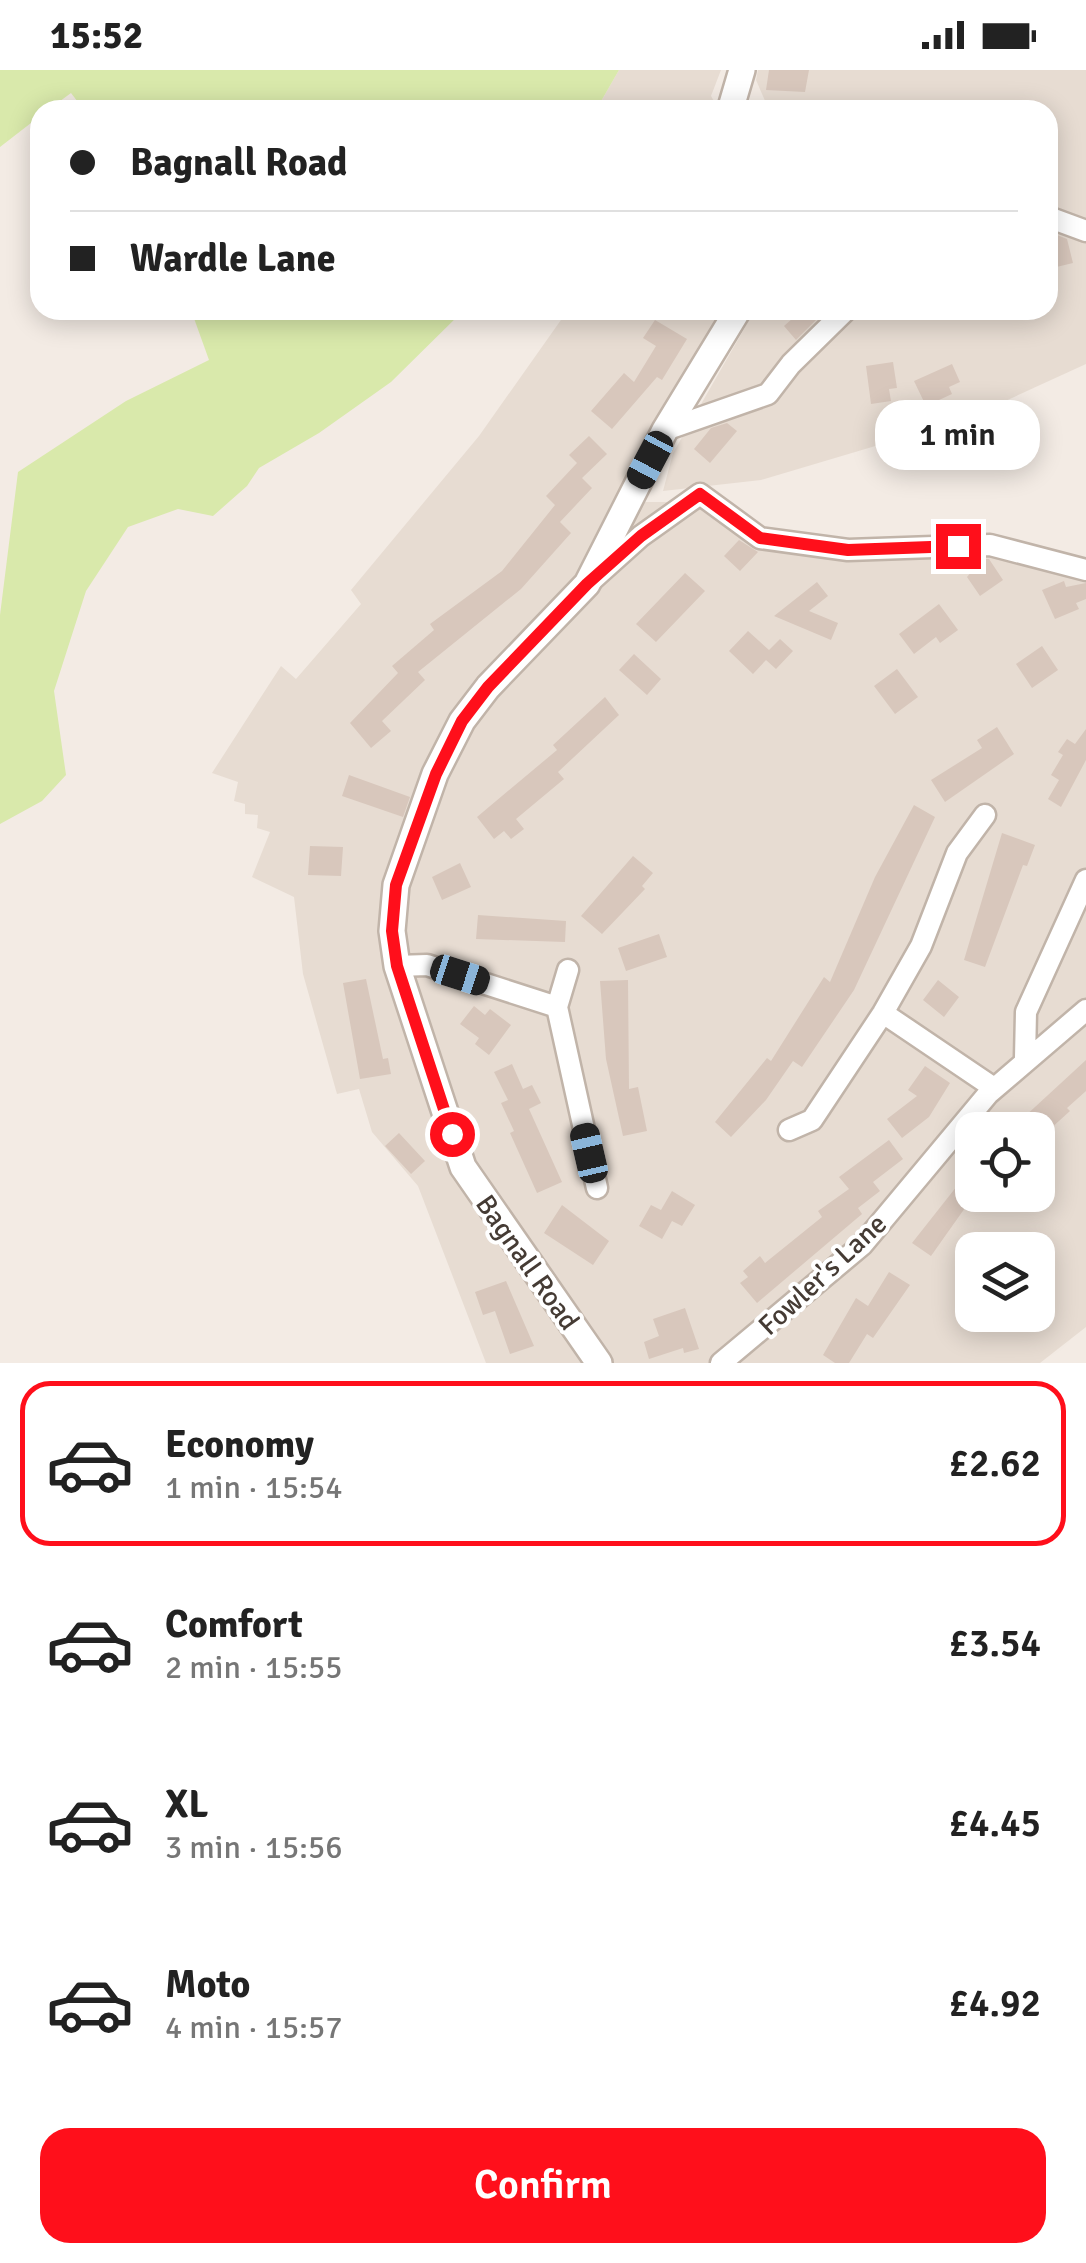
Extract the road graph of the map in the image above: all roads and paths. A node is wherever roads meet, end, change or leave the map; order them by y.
1 (742, 70) edge
2 (733, 100) edge
3 (1058, 221) edge
4 (1086, 231) edge
5 (732, 320) edge
6 (836, 320) edge
7 (666, 430) junction
8 (1086, 570) edge
9 (587, 584) junction
10 (986, 815) dead end
11 (1086, 880) edge
12 (397, 966) junction
13 (568, 970) dead end
14 (557, 1007) junction
15 (1086, 1010) edge
16 (882, 1013) junction
17 (1025, 1058) junction
18 (994, 1088) junction
19 (789, 1130) dead end
20 (597, 1188) dead end
21 (599, 1363) edge
22 (721, 1363) edge

1 - 2 street
3 - 4 street
5 - 7 street, Bagnall Road
6 - 7 street
7 - 9 street, Bagnall Road
8 - 9 street
9 - 12 street, Bagnall Road
10 - 16 street
11 - 17 street
12 - 14 street
12 - 21 street, Bagnall Road
13 - 14 street
14 - 20 street
15 - 17 street, Fowler's Lane
16 - 18 street
16 - 19 street
17 - 18 street, Fowler's Lane
18 - 22 street, Fowler's Lane

